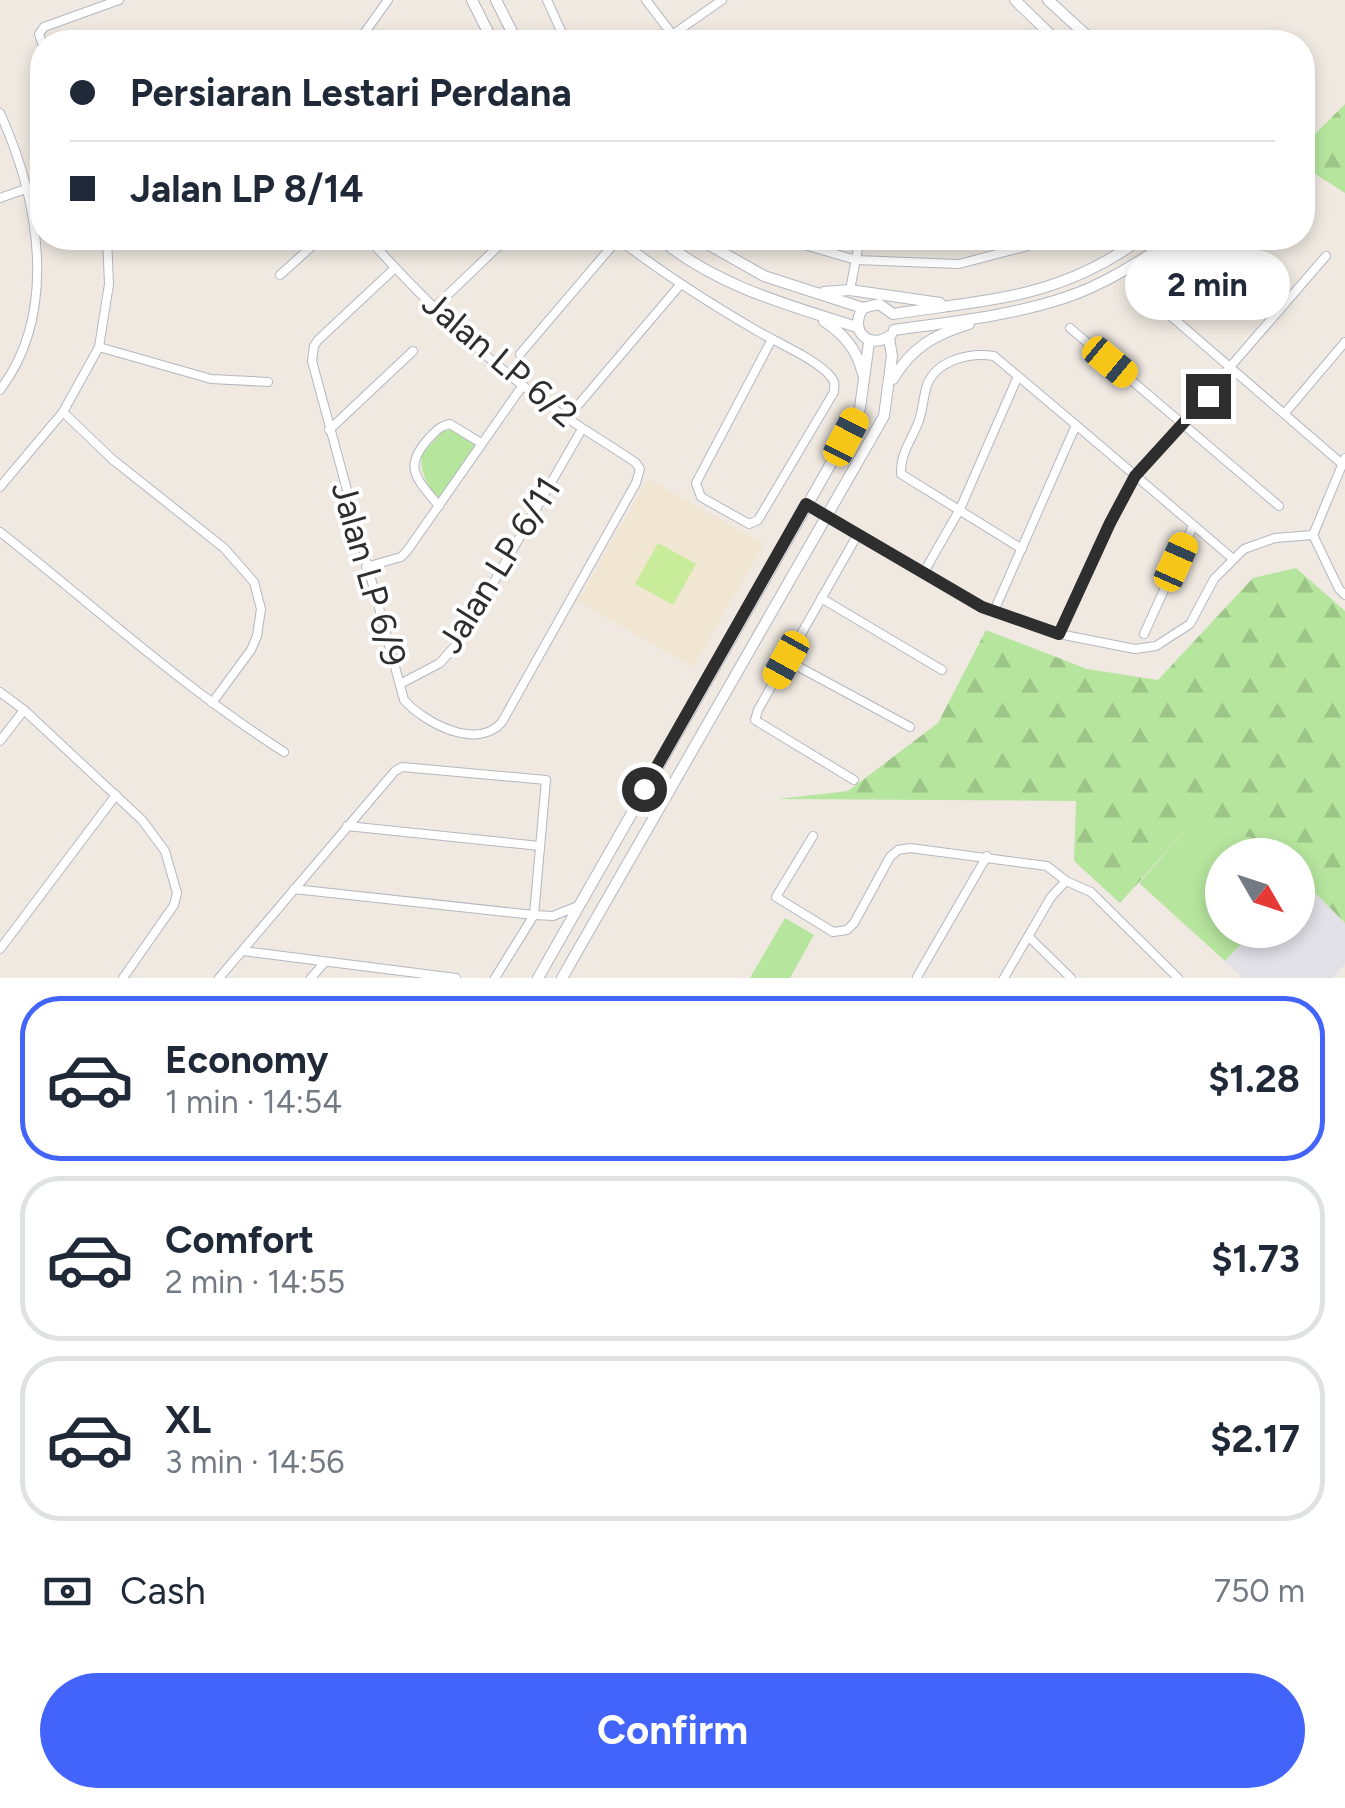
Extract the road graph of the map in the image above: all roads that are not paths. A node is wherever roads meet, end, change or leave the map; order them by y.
1 (119, 0) edge
2 (388, 0) edge
3 (472, 0) edge
4 (496, 0) edge
5 (547, 0) edge
6 (646, 0) edge
7 (722, 0) edge
8 (1015, 0) edge
9 (1048, 0) edge
10 (43, 30) edge
11 (367, 30) edge
12 (487, 30) edge
13 (512, 30) edge
14 (561, 30) edge
15 (668, 30) edge
16 (686, 30) edge
17 (1046, 30) edge
18 (1081, 30) edge
19 (0, 113) edge
20 (26, 189) junction
21 (0, 198) edge
22 (30, 213) edge
23 (36, 250) edge
24 (108, 250) edge
25 (308, 250) edge
26 (379, 250) edge
27 (495, 250) edge
28 (607, 250) edge
29 (633, 250) edge
30 (676, 250) edge
31 (718, 250) edge
32 (817, 250) edge
33 (858, 250) edge
34 (1012, 250) edge
35 (1122, 250) edge
36 (1156, 250) edge
37 (1220, 250) edge
38 (1326, 256) dead end
39 (856, 260) junction
40 (396, 268) junction
41 (280, 275) dead end
42 (680, 285) junction
43 (850, 290) junction
44 (818, 292) junction
45 (1150, 299) dead end
46 (950, 305) junction
47 (436, 306) junction
48 (863, 308) junction
49 (1280, 311) junction
50 (816, 314) junction
51 (893, 314) junction
52 (1000, 314) junction
53 (857, 327) junction
54 (1070, 328) dead end
55 (891, 334) junction
56 (772, 339) junction
57 (870, 342) junction
58 (1345, 342) edge
59 (99, 346) junction
60 (412, 351) dead end
61 (520, 354) dead end
62 (1232, 368) junction
63 (1018, 376) junction
64 (268, 382) dead end
65 (866, 382) junction
66 (523, 385) junction
67 (890, 385) junction
68 (0, 390) edge
69 (578, 404) dead end
70 (62, 412) junction
71 (1285, 413) junction
72 (1184, 423) junction
73 (1076, 425) junction
74 (329, 430) junction
75 (582, 430) junction
76 (481, 444) junction
77 (1343, 461) edge
78 (1135, 476) junction
79 (0, 487) edge
80 (806, 504) junction
81 (439, 506) junction
82 (1279, 506) dead end
83 (960, 508) junction
84 (827, 516) junction
85 (1192, 526) junction
86 (0, 532) edge
87 (858, 534) junction
88 (1312, 535) junction
89 (1022, 549) junction
90 (1232, 558) junction
91 (366, 567) junction
92 (924, 572) junction
93 (1345, 595) edge
94 (821, 598) junction
95 (994, 612) junction
96 (1059, 634) junction
97 (1144, 634) dead end
98 (786, 660) junction
99 (942, 670) dead end
100 (400, 684) junction
101 (0, 692) edge
102 (212, 703) junction
103 (24, 710) junction
104 (502, 722) joint
105 (910, 727) dead end
106 (678, 731) junction
107 (699, 741) junction
108 (0, 742) edge
109 (284, 752) dead end
110 (854, 780) dead end
111 (116, 794) junction
112 (348, 826) junction
113 (813, 836) dead end
114 (540, 846) junction
115 (987, 856) junction
116 (1066, 881) junction
117 (294, 889) junction
118 (578, 906) junction
119 (534, 915) junction
120 (553, 916) junction
121 (563, 934) junction
122 (1029, 937) junction
123 (0, 949) edge
124 (242, 952) junction
125 (324, 963) junction
126 (564, 976) edge
127 (917, 977) edge
128 (123, 978) edge
129 (219, 978) edge
130 (311, 978) edge
131 (456, 978) edge
132 (494, 978) edge
133 (538, 978) edge
134 (1004, 978) edge
135 (1072, 978) edge
136 (1178, 978) edge

1 - 10 street
2 - 11 street
3 - 12 main road
4 - 13 main road
5 - 14 street
6 - 15 street
7 - 16 street
8 - 17 main road
9 - 18 main road
19 - 20 street
20 - 21 street
20 - 22 street
23 - 68 street
24 - 59 street
25 - 41 street
26 - 40 street, Jalan LP 6/2
27 - 47 street
28 - 61 street
29 - 42 street
30 - 50 main road
31 - 44 main road
32 - 39 street
33 - 39 street
34 - 39 street
35 - 46 main road
36 - 52 main road
37 - 49 street
38 - 49 street
39 - 43 street
40 - 47 street, Jalan LP 6/2
40 - 74 street, Jalan LP 6/9
42 - 56 street
42 - 69 street
43 - 44 main road
43 - 46 main road
44 - 48 main road
45 - 62 street
46 - 51 main road
47 - 66 street, Jalan LP 6/2
48 - 51 main road
48 - 53 main road
49 - 62 street
50 - 53 main road
50 - 65 main road
51 - 55 main road
52 - 55 main road
52 - 67 main road
53 - 57 main road
54 - 72 street
55 - 57 main road
55 - 67 main road
56 - 56 street
57 - 65 main road
58 - 71 street
59 - 64 street
59 - 70 street
60 - 74 street
62 - 71 street
62 - 72 street
63 - 73 street
63 - 83 street
63 - 83 street
65 - 80 main road
66 - 75 street, Jalan LP 6/2
66 - 76 street
67 - 84 main road
70 - 79 street
70 - 102 street
71 - 77 street
72 - 78 street
72 - 82 street
73 - 78 street
73 - 89 street
74 - 91 street, Jalan LP 6/9
75 - 100 street, Jalan LP 6/11
75 - 104 street, Jalan LP 6/2
76 - 81 street
76 - 81 street
77 - 88 street
78 - 85 street
78 - 96 street
80 - 84 street
80 - 106 main road
81 - 91 street
83 - 89 street
83 - 92 street
84 - 87 street
84 - 107 main road
85 - 90 street
85 - 97 street
86 - 102 street
87 - 92 street
87 - 94 street
88 - 90 street
88 - 93 street
89 - 95 street
90 - 96 street
91 - 100 street, Jalan LP 6/9
92 - 95 street
94 - 98 street
94 - 99 street
95 - 96 street
98 - 105 street
98 - 110 street
100 - 104 street, Jalan LP 6/9
101 - 103 street
102 - 109 street
103 - 108 street
103 - 111 street
106 - 107 main road
106 - 118 main road
107 - 126 main road
111 - 123 street
111 - 128 street
112 - 114 street
112 - 114 street
112 - 117 street
113 - 115 street
114 - 119 street
115 - 116 street
115 - 127 street
116 - 122 street
116 - 136 street
117 - 119 street
117 - 124 street
118 - 120 street
118 - 121 main road
119 - 120 street
119 - 132 street
120 - 121 street
121 - 133 main road
122 - 134 street
122 - 135 street
124 - 125 street
124 - 129 street
125 - 130 street
125 - 131 street

